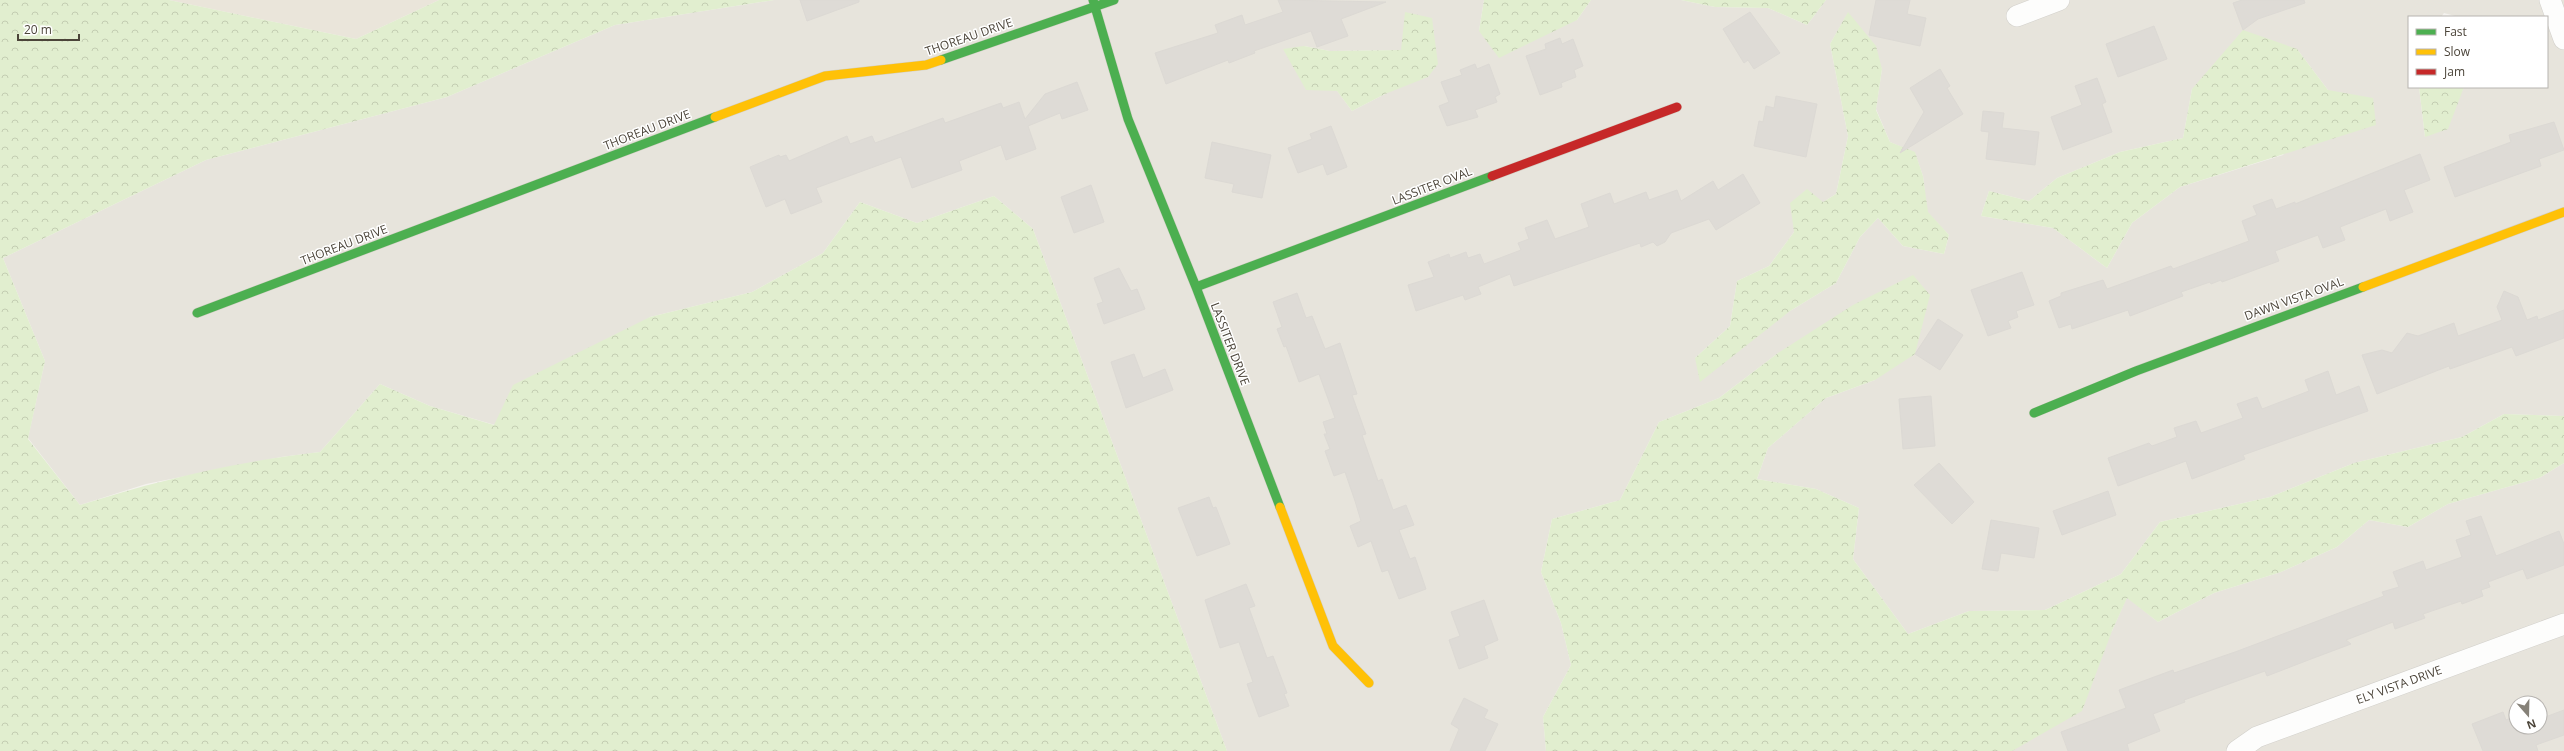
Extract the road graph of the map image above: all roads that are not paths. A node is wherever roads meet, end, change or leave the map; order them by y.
1 (1114, 0) edge
2 (2059, 0) edge
3 (2550, 0) edge
4 (1095, 3) edge
5 (2017, 16) dead end
6 (2564, 39) edge
7 (1677, 107) dead end
8 (2564, 212) edge
9 (1196, 287) junction
10 (197, 313) dead end
11 (2034, 413) dead end
12 (2564, 624) edge
13 (1369, 683) dead end
14 (2237, 751) edge

1 - 4 street, THOREAU DRIVE
2 - 5 street
3 - 6 street
4 - 9 street, LASSITER DRIVE
4 - 10 street, THOREAU DRIVE
7 - 9 street, LASSITER OVAL
8 - 11 street, DAWN VISTA OVAL
9 - 13 street, LASSITER DRIVE
12 - 14 street, ELY VISTA DRIVE

